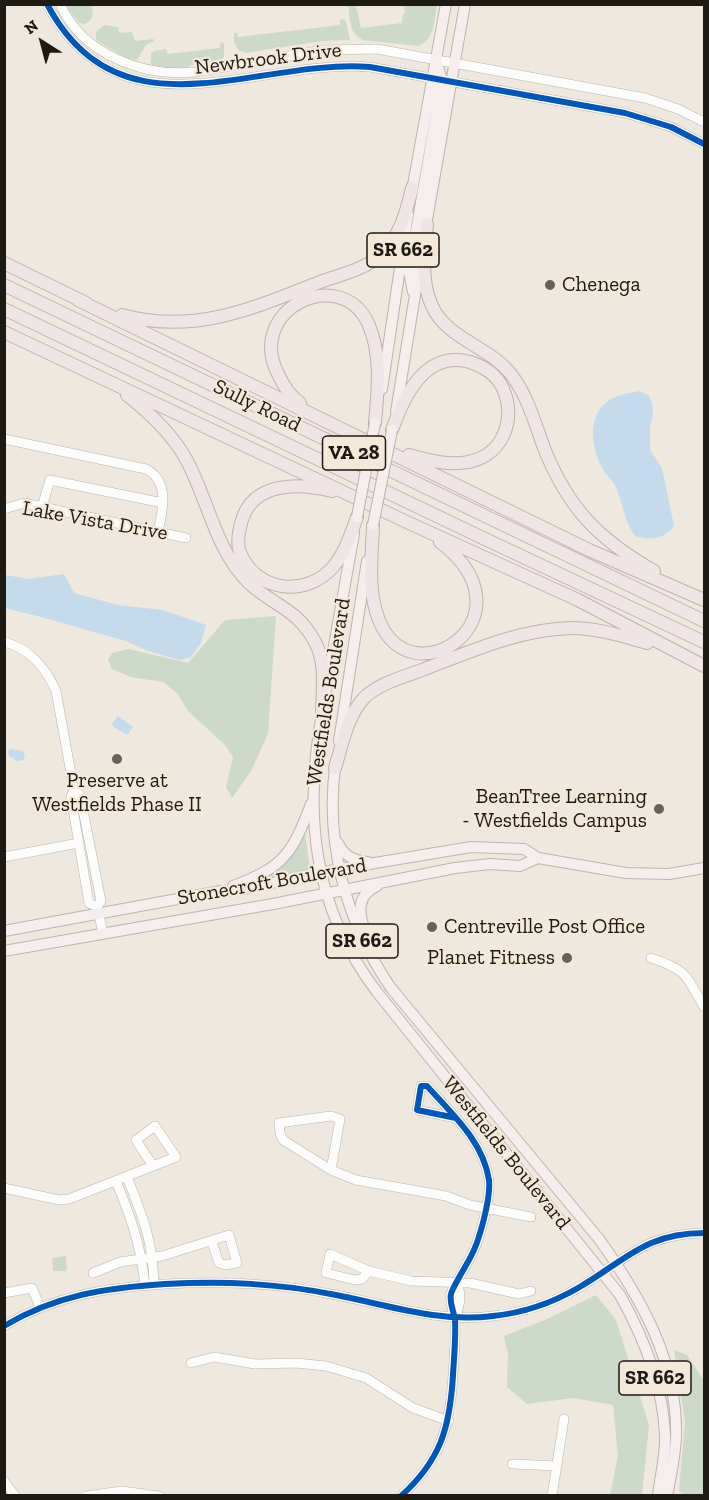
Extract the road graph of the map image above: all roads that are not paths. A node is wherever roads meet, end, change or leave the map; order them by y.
1 (46, 4) edge
2 (60, 4) edge
3 (446, 4) edge
4 (465, 4) edge
5 (436, 60) junction
6 (454, 64) junction
7 (442, 80) junction
8 (705, 122) edge
9 (705, 144) edge
10 (412, 189) junction
11 (427, 224) junction
12 (4, 263) edge
13 (4, 285) edge
14 (414, 296) junction
15 (78, 300) junction
16 (4, 309) edge
17 (4, 332) edge
18 (99, 376) junction
19 (326, 420) junction
20 (375, 423) junction
21 (392, 430) junction
22 (4, 439) edge
23 (385, 449) junction
24 (350, 495) junction
25 (163, 503) junction
26 (42, 507) junction
27 (4, 509) edge
28 (357, 517) junction
29 (409, 523) junction
30 (373, 525) junction
31 (158, 532) junction
32 (186, 538) dead end
33 (705, 600) edge
34 (705, 621) edge
35 (4, 642) edge
36 (705, 642) edge
37 (688, 658) junction
38 (705, 666) edge
39 (322, 715) junction
40 (335, 768) junction
41 (74, 790) junction
42 (313, 798) junction
43 (334, 836) junction
44 (79, 843) junction
45 (4, 857) edge
46 (538, 858) junction
47 (381, 862) junction
48 (705, 868) edge
49 (339, 870) junction
50 (321, 874) junction
51 (388, 881) junction
52 (344, 889) junction
53 (221, 891) junction
54 (326, 894) junction
55 (98, 910) junction
56 (4, 931) edge
57 (103, 933) junction
58 (4, 951) edge
59 (651, 958) dead end
60 (380, 972) junction
61 (705, 1007) edge
62 (456, 1118) dead end
63 (153, 1166) junction
64 (331, 1170) junction
65 (127, 1177) junction
66 (116, 1181) junction
67 (6, 1190) edge
68 (485, 1208) junction
69 (531, 1216) dead end
70 (705, 1233) edge
71 (212, 1242) dead end
72 (142, 1258) junction
73 (153, 1258) junction
74 (615, 1262) junction
75 (369, 1271) dead end
76 (602, 1272) junction
77 (93, 1273) dead end
78 (457, 1283) junction
79 (149, 1285) junction
80 (531, 1291) dead end
81 (4, 1293) edge
82 (40, 1307) junction
83 (455, 1318) junction
84 (4, 1326) edge
85 (191, 1363) dead end
86 (564, 1419) dead end
87 (449, 1421) junction
88 (512, 1464) dead end
89 (557, 1466) junction
90 (4, 1481) edge
91 (15, 1496) edge
92 (86, 1496) edge
93 (159, 1496) edge
94 (401, 1496) edge
95 (552, 1496) edge
96 (658, 1496) edge
97 (667, 1496) edge

1 - 7 street, Newbrook Drive
2 - 5 street, Newbrook Drive
3 - 5 main road, Westfields Boulevard / SR 662
4 - 6 main road, Westfields Boulevard / SR 662
5 - 6 street, Newbrook Drive
5 - 7 main road, Westfields Boulevard / SR 662
6 - 7 main road, Westfields Boulevard / SR 662
6 - 8 street, Newbrook Drive
7 - 9 street, Newbrook Drive
7 - 10 main road, Westfields Boulevard / SR 662
7 - 11 main road, Westfields Boulevard / SR 662
7 - 14 main road
10 - 15 highway
10 - 20 main road, Westfields Boulevard / SR 662
11 - 14 main road, Westfields Boulevard / SR 662
11 - 33 highway
12 - 15 highway
13 - 34 highway, Sully Road / VA 28
14 - 21 main road, Westfields Boulevard / SR 662
15 - 19 highway
16 - 36 highway, Sully Road / VA 28
17 - 18 highway
18 - 24 highway
18 - 39 highway
19 - 20 highway
19 - 23 highway
20 - 28 main road, Westfields Boulevard / SR 662, bridge
21 - 23 highway
21 - 30 main road, Westfields Boulevard / SR 662, bridge
22 - 25 street
23 - 33 highway
24 - 28 highway
24 - 29 highway
25 - 26 street
25 - 31 street
26 - 27 street, Lake Vista Drive
26 - 31 street, Lake Vista Drive
28 - 39 main road, Westfields Boulevard / SR 662
29 - 30 highway
29 - 37 highway
30 - 40 main road, Westfields Boulevard / SR 662
31 - 32 street, Lake Vista Drive
35 - 41 street
37 - 38 highway
37 - 40 highway
39 - 42 main road, Westfields Boulevard / SR 662
40 - 43 main road, Westfields Boulevard / SR 662
41 - 44 street
41 - 55 street
42 - 50 main road, Westfields Boulevard / SR 662
42 - 53 main road
43 - 47 main road
43 - 49 main road, Westfields Boulevard / SR 662
44 - 45 street
44 - 55 street
46 - 47 main road, Stonecroft Boulevard
46 - 48 main road, Stonecroft Boulevard
46 - 51 main road, Stonecroft Boulevard
47 - 49 main road, Stonecroft Boulevard
49 - 50 main road, Stonecroft Boulevard
49 - 52 main road, Westfields Boulevard / SR 662
50 - 53 main road, Stonecroft Boulevard
50 - 54 main road, Westfields Boulevard / SR 662
51 - 52 main road, Stonecroft Boulevard
51 - 60 main road
52 - 54 main road, Stonecroft Boulevard
52 - 60 main road, Westfields Boulevard / SR 662
53 - 55 main road, Stonecroft Boulevard
54 - 57 main road, Stonecroft Boulevard
54 - 76 main road, Westfields Boulevard / SR 662
55 - 56 main road, Stonecroft Boulevard
55 - 57 street
57 - 58 main road, Stonecroft Boulevard
59 - 61 street
60 - 74 main road, Westfields Boulevard / SR 662
62 - 68 street
63 - 63 street
63 - 65 street
64 - 64 street
64 - 68 street
65 - 66 street
65 - 73 street
66 - 67 street
66 - 72 street
68 - 69 street
68 - 78 street
70 - 74 street
71 - 73 street
72 - 73 street
72 - 77 street
72 - 79 street
73 - 79 street
74 - 76 street
74 - 97 main road, Westfields Boulevard / SR 662
75 - 78 street
76 - 83 street
76 - 96 main road, Westfields Boulevard / SR 662
78 - 80 street
78 - 83 street
79 - 82 street
79 - 83 street
81 - 82 street
82 - 84 street
83 - 87 street
85 - 87 street
86 - 89 street
87 - 94 street
88 - 89 street
89 - 95 street
90 - 91 street
92 - 93 street

